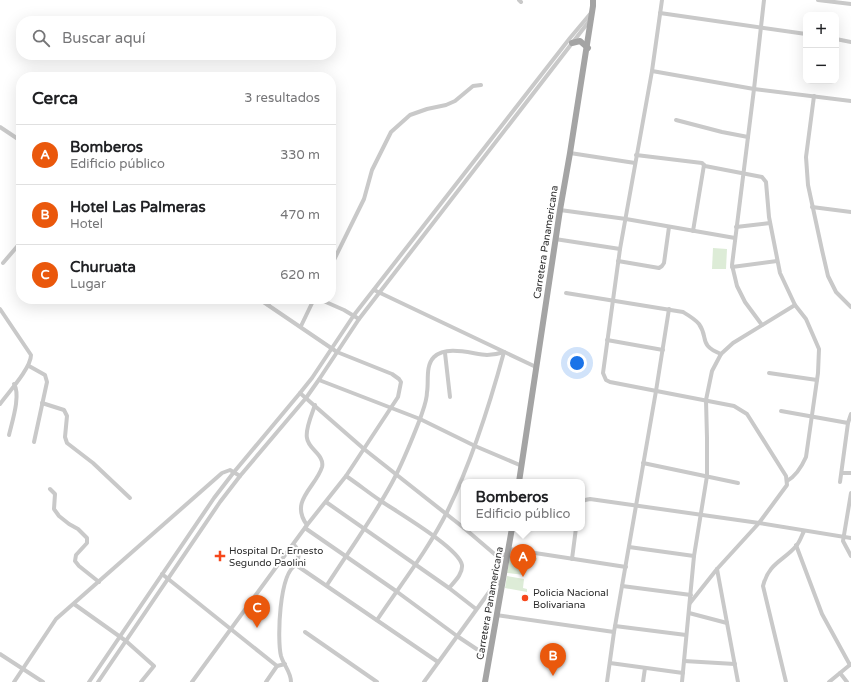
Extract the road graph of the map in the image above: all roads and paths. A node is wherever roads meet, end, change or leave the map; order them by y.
1 (596, 0) edge
2 (662, 0) edge
3 (764, 0) edge
4 (818, 0) edge
5 (851, 4) edge
6 (593, 6) edge
7 (660, 13) junction
8 (591, 19) junction
9 (761, 27) junction
10 (803, 34) edge
11 (839, 40) edge
12 (851, 42) edge
13 (572, 43) junction
14 (588, 48) junction
15 (652, 71) junction
16 (481, 85) dead end
17 (754, 89) junction
18 (814, 96) junction
19 (851, 101) edge
20 (676, 120) dead end
21 (0, 127) edge
22 (748, 137) junction
23 (16, 138) edge
24 (570, 153) junction
25 (636, 155) junction
26 (635, 163) junction
27 (704, 165) junction
28 (742, 173) junction
29 (812, 207) junction
30 (560, 210) junction
31 (851, 212) edge
32 (626, 219) junction
33 (770, 223) junction
34 (669, 227) junction
35 (736, 227) junction
36 (693, 231) junction
37 (735, 238) junction
38 (555, 239) junction
39 (16, 248) edge
40 (620, 249) junction
41 (336, 256) edge
42 (618, 261) junction
43 (778, 261) junction
44 (3, 263) dead end
45 (732, 267) junction
46 (374, 290) junction
47 (566, 293) dead end
48 (380, 294) junction
49 (612, 300) junction
50 (312, 304) edge
51 (330, 304) edge
52 (268, 305) edge
53 (795, 305) junction
54 (851, 307) edge
55 (0, 309) edge
56 (669, 309) junction
57 (354, 315) junction
58 (360, 319) junction
59 (762, 325) junction
60 (301, 326) junction
61 (607, 340) junction
62 (331, 348) junction
63 (663, 350) junction
64 (337, 352) junction
65 (504, 352) junction
66 (445, 353) junction
67 (721, 354) junction
68 (29, 366) junction
69 (536, 367) junction
70 (769, 373) dead end
71 (319, 380) junction
72 (817, 380) junction
73 (14, 384) junction
74 (656, 390) junction
75 (300, 393) junction
76 (450, 397) dead end
77 (306, 398) junction
78 (706, 400) junction
79 (42, 403) junction
80 (0, 404) edge
81 (315, 405) junction
82 (391, 407) junction
83 (781, 411) dead end
84 (851, 414) edge
85 (812, 416) junction
86 (420, 419) junction
87 (848, 423) junction
88 (9, 435) dead end
89 (34, 442) dead end
90 (475, 446) junction
91 (364, 449) junction
92 (643, 463) junction
93 (522, 466) junction
94 (234, 472) junction
95 (842, 473) junction
96 (851, 473) edge
97 (397, 474) junction
98 (240, 476) junction
99 (346, 476) junction
100 (707, 476) junction
101 (520, 479) edge
102 (787, 481) junction
103 (840, 482) dead end
104 (738, 483) dead end
105 (50, 489) dead end
106 (851, 493) edge
107 (130, 498) dead end
108 (585, 500) edge
109 (381, 501) junction
110 (326, 502) junction
111 (635, 506) junction
112 (446, 513) junction
113 (701, 516) junction
114 (759, 523) junction
115 (461, 526) edge
116 (306, 527) junction
117 (364, 529) junction
118 (468, 531) edge
119 (512, 531) edge
120 (576, 531) edge
121 (804, 531) junction
122 (433, 536) junction
123 (843, 537) junction
124 (851, 538) edge
125 (294, 545) junction
126 (796, 545) junction
127 (629, 547) junction
128 (508, 552) junction
129 (346, 556) junction
130 (694, 556) junction
131 (851, 556) edge
132 (498, 557) junction
133 (572, 559) junction
134 (296, 565) junction
135 (416, 565) junction
136 (626, 567) junction
137 (717, 569) junction
138 (162, 574) junction
139 (168, 578) junction
140 (496, 578) junction
141 (99, 582) junction
142 (327, 585) junction
143 (501, 586) junction
144 (622, 586) junction
145 (449, 588) junction
146 (396, 591) junction
147 (691, 594) junction
148 (690, 603) junction
149 (74, 604) junction
150 (476, 609) junction
151 (689, 613) junction
152 (496, 615) junction
153 (377, 620) junction
154 (727, 623) junction
155 (615, 626) junction
156 (231, 630) junction
157 (305, 632) dead end
158 (614, 632) junction
159 (686, 635) junction
160 (457, 636) junction
161 (120, 637) junction
162 (126, 641) junction
163 (0, 654) edge
164 (479, 655) dead end
165 (684, 661) junction
166 (438, 662) junction
167 (610, 663) junction
168 (285, 664) junction
169 (735, 664) junction
170 (850, 664) edge
171 (277, 666) junction
172 (645, 668) junction
173 (23, 669) junction
174 (683, 673) junction
175 (840, 673) junction
176 (14, 682) edge
177 (44, 682) edge
178 (89, 682) edge
179 (98, 682) edge
180 (142, 682) edge
181 (192, 682) edge
182 (266, 682) edge
183 (291, 682) edge
184 (377, 682) edge
185 (424, 682) edge
186 (485, 682) edge
187 (607, 682) edge
188 (643, 682) edge
189 (682, 682) edge
190 (738, 682) edge
191 (786, 682) edge
192 (829, 682) edge
193 (847, 682) edge

1 - 6 main road, Carretera Panamericana
2 - 7 street
3 - 9 street
4 - 5 street
6 - 8 main road, Carretera Panamericana
6 - 46 street
7 - 9 street
7 - 15 street
8 - 13 street
8 - 14 main road, Carretera Panamericana
9 - 10 street
9 - 17 street
11 - 12 street
13 - 14 main road
13 - 48 street
14 - 24 main road, Carretera Panamericana
15 - 17 street
15 - 25 street
16 - 41 street
17 - 18 street
17 - 22 street
18 - 19 street
18 - 29 street
20 - 22 street
21 - 23 street
22 - 28 street
24 - 26 street
24 - 30 main road, Carretera Panamericana
25 - 26 street
25 - 27 street
26 - 32 street
27 - 28 street
27 - 36 street
28 - 33 street
28 - 35 street
29 - 31 street
29 - 54 street
30 - 32 street
30 - 38 main road, Carretera Panamericana
32 - 34 street
32 - 40 street
33 - 35 street
33 - 43 street
34 - 36 street
34 - 42 street
35 - 37 street
36 - 37 street
37 - 45 street
38 - 40 street
38 - 69 main road, Carretera Panamericana
39 - 44 street
40 - 42 street
42 - 49 street
43 - 45 street
43 - 53 street
45 - 59 street
46 - 48 street
46 - 57 street
47 - 49 street
48 - 58 street
48 - 65 street
49 - 56 street
49 - 61 street
50 - 60 street
51 - 57 street
52 - 60 street
53 - 59 street
53 - 72 street
55 - 68 street
56 - 63 street
56 - 67 street
57 - 58 street
57 - 62 street
58 - 64 street
59 - 67 street
60 - 62 street
61 - 63 street
61 - 74 street
62 - 64 street
62 - 75 street
63 - 74 street
64 - 71 street
64 - 82 street
65 - 66 street
65 - 69 street
65 - 90 street
66 - 76 street
66 - 86 street
67 - 78 street
68 - 73 street
68 - 79 street
69 - 93 main road, Carretera Panamericana
70 - 72 street
71 - 77 street
71 - 82 street
72 - 85 street
73 - 80 street
73 - 88 street
74 - 78 street
74 - 92 street
75 - 77 street
75 - 94 street
77 - 81 street
77 - 98 street
78 - 100 street
78 - 102 street
79 - 89 street
79 - 107 street
81 - 91 street
81 - 116 street
82 - 86 street
82 - 91 street
83 - 85 street
84 - 87 street
85 - 87 street
85 - 102 street
86 - 90 street
86 - 97 street
87 - 95 street
90 - 93 street
90 - 112 street
91 - 97 street
91 - 99 street
92 - 100 street
92 - 111 street
93 - 101 main road, Carretera Panamericana
94 - 98 street
94 - 138 street
94 - 141 street
95 - 96 street
95 - 103 street
97 - 109 street
97 - 112 street
98 - 139 street
99 - 109 street
99 - 110 street
100 - 104 street
100 - 113 street
102 - 114 street
105 - 141 street
106 - 123 street
108 - 111 street
109 - 117 street
109 - 122 street
110 - 116 street
110 - 117 street
111 - 113 street
111 - 127 street
112 - 115 street
112 - 122 street
113 - 114 street
113 - 130 street
114 - 121 street
114 - 137 street
116 - 125 street
116 - 129 street
117 - 129 street
117 - 135 street
118 - 132 street
119 - 128 main road, Carretera Panamericana
120 - 133 street
121 - 123 street
121 - 126 street
122 - 135 street
122 - 145 street
123 - 124 street
123 - 131 street
125 - 134 street
125 - 156 street
126 - 170 street
126 - 191 street
127 - 130 street
127 - 136 street
128 - 132 street
128 - 133 street
128 - 143 main road, Carretera Panamericana
129 - 142 street
129 - 146 street
130 - 147 street
132 - 140 street
133 - 136 street
134 - 142 street
134 - 168 street
135 - 145 street
135 - 146 street
136 - 144 street
137 - 148 street
137 - 154 street
138 - 139 street
138 - 161 street
139 - 156 street
139 - 162 street
140 - 143 street
140 - 150 street
141 - 149 street
142 - 153 street
143 - 152 main road, Carretera Panamericana
144 - 147 street
144 - 155 street
145 - 150 street
146 - 153 street
146 - 160 street
147 - 148 street
148 - 151 street
149 - 161 street
149 - 173 street
150 - 160 street
151 - 154 street
151 - 159 street
152 - 158 street
152 - 186 main road, Carretera Panamericana
153 - 166 street
154 - 169 street
155 - 158 street
155 - 159 street
156 - 171 street
156 - 181 street
157 - 184 street
158 - 167 street
159 - 165 street
160 - 164 street
160 - 166 street
161 - 162 street
161 - 178 street
162 - 179 street
162 - 180 street
163 - 173 street
165 - 169 street
165 - 174 street
166 - 185 street
167 - 172 street
167 - 187 street
168 - 171 street
168 - 183 street
169 - 190 street
170 - 175 street
171 - 182 street
172 - 174 street
172 - 188 street
173 - 176 street
173 - 177 street
174 - 189 street
175 - 192 street
175 - 193 street

